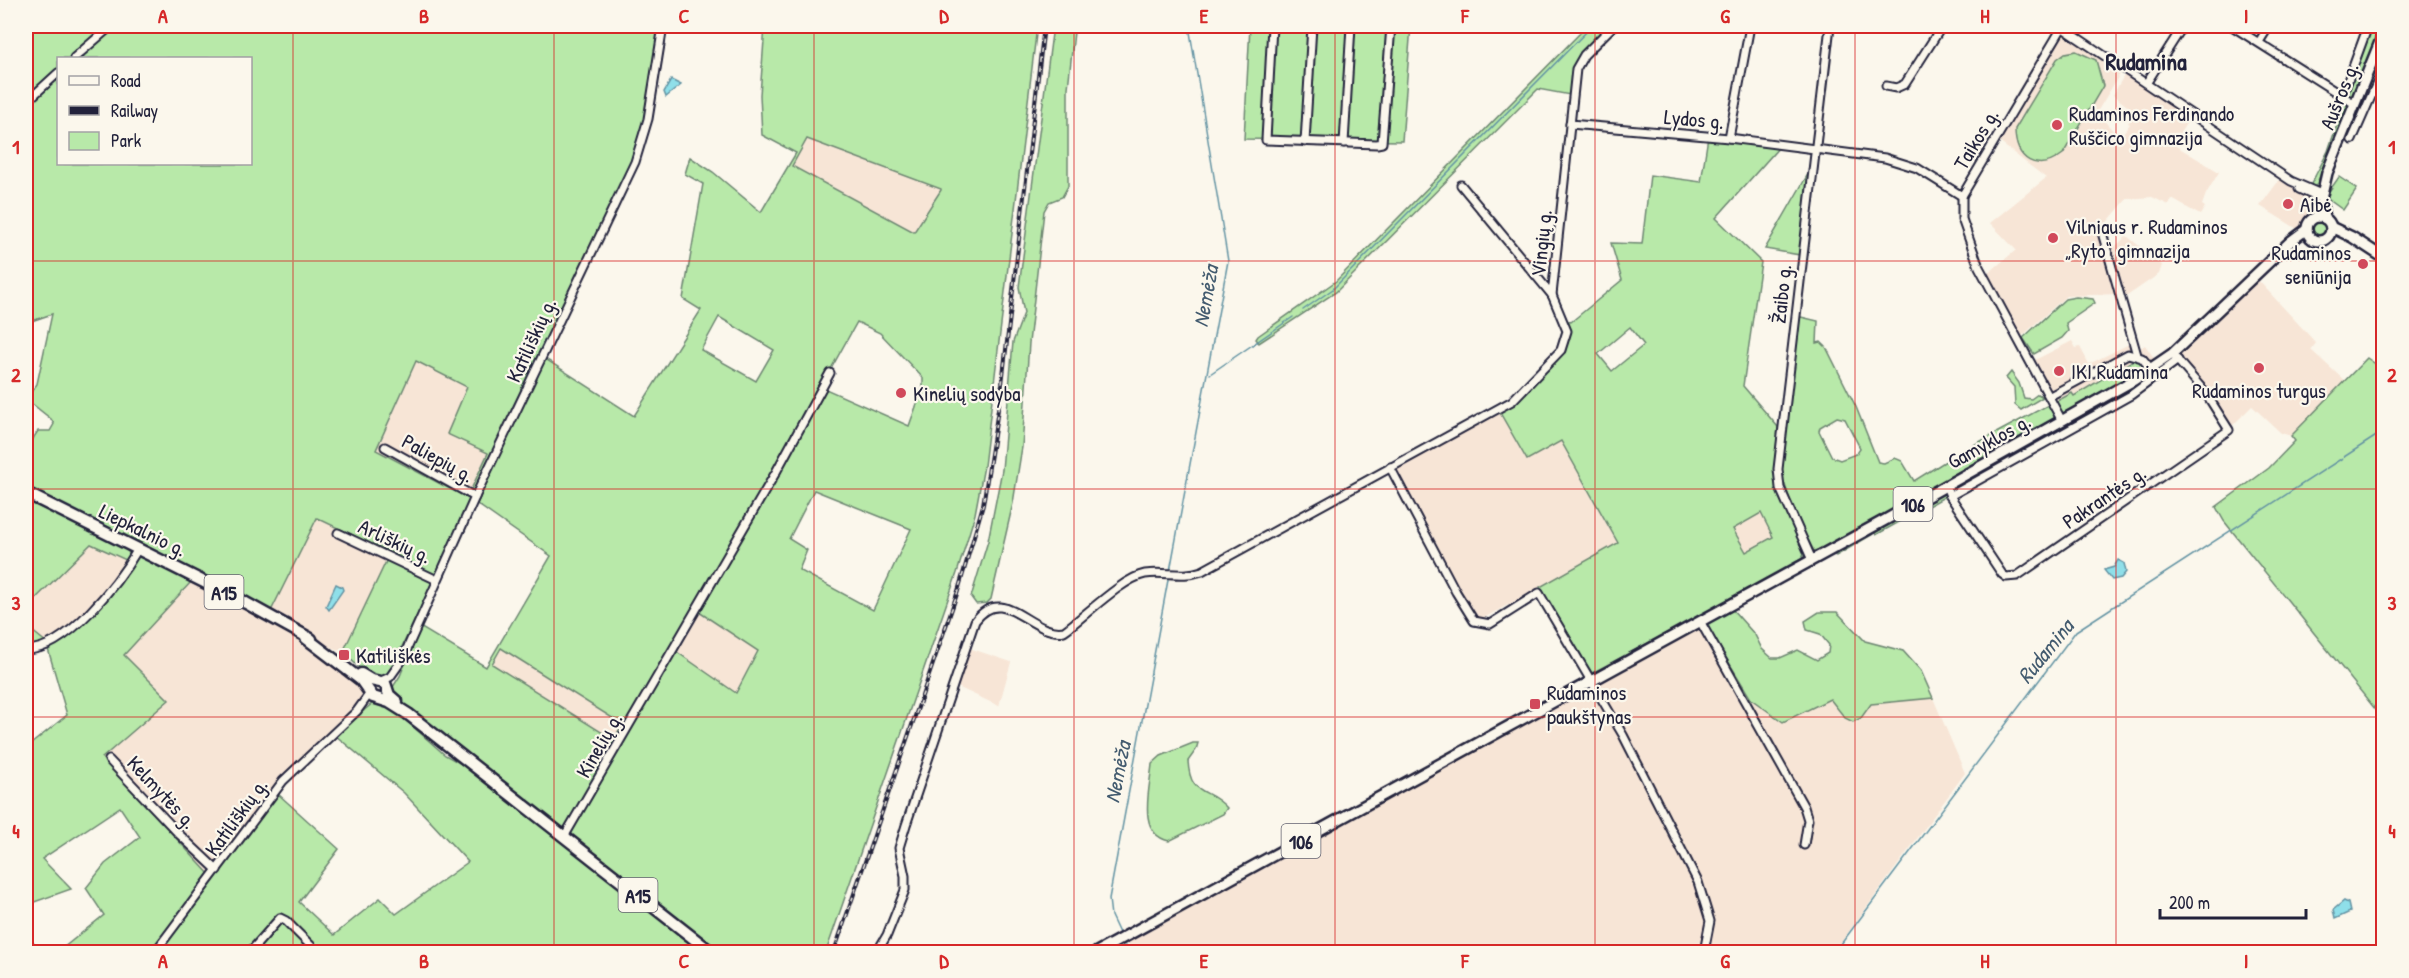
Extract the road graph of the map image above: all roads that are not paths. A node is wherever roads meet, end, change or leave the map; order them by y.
1 (111, 26) edge
2 (663, 26) edge
3 (1272, 26) edge
4 (1312, 26) edge
5 (1351, 26) edge
6 (1391, 26) edge
7 (1613, 26) edge
8 (1750, 26) edge
9 (1830, 26) edge
10 (1941, 26) edge
11 (2062, 26) edge
12 (2183, 26) edge
13 (2232, 26) edge
14 (2269, 26) edge
15 (2368, 26) edge
16 (2384, 32) edge
17 (2259, 42) junction
18 (75, 57) edge
19 (2370, 65) junction
20 (2383, 69) edge
21 (57, 74) edge
22 (2147, 82) junction
23 (1886, 86) dead end
24 (2342, 97) junction
25 (26, 99) edge
26 (2355, 104) junction
27 (1570, 124) junction
28 (1729, 138) junction
29 (2352, 140) dead end
30 (1305, 142) junction
31 (1344, 143) junction
32 (1815, 148) junction
33 (1461, 185) dead end
34 (1962, 196) junction
35 (2318, 196) junction
36 (2319, 218) junction
37 (2330, 232) junction
38 (2309, 233) junction
39 (2103, 236) dead end
40 (2384, 258) edge
41 (1552, 295) junction
42 (2137, 355) junction
43 (2175, 357) junction
44 (2151, 369) junction
45 (830, 373) dead end
46 (2050, 396) junction
47 (2062, 421) junction
48 (385, 447) dead end
49 (1390, 467) junction
50 (1946, 486) junction
51 (26, 493) edge
52 (1950, 496) junction
53 (475, 497) junction
54 (338, 532) dead end
55 (138, 549) junction
56 (1812, 560) junction
57 (437, 580) junction
58 (1700, 621) junction
59 (26, 650) edge
60 (1593, 680) junction
61 (378, 690) junction
62 (109, 760) dead end
63 (564, 837) junction
64 (1804, 845) dead end
65 (218, 870) junction
66 (26, 939) edge
67 (33, 952) edge
68 (154, 952) edge
69 (250, 952) edge
70 (316, 952) edge
71 (711, 952) edge
72 (877, 952) edge
73 (1097, 952) edge
74 (1704, 952) edge

1 - 18 street
2 - 53 street, Katiliškių g.
3 - 30 street
4 - 30 street
5 - 31 street
6 - 31 street
7 - 27 street, Vingių g.
8 - 28 street
9 - 32 street, Žaibo g.
10 - 23 street
11 - 22 street
11 - 34 street, Taikos g.
12 - 22 street
13 - 17 street
14 - 17 street
15 - 24 street
16 - 19 main road, Aušros g.
17 - 24 street
19 - 20 street
19 - 26 main road, Aušros g.
20 - 29 street
21 - 25 street
22 - 35 street
24 - 26 street
26 - 35 main road, Aušros g.
27 - 28 street, Lydos g.
27 - 41 street, Vingių g.
28 - 32 street, Lydos g.
30 - 31 street
32 - 34 street, Taikos g.
32 - 56 street, Žaibo g.
33 - 41 street, Vingių g.
34 - 46 street
35 - 36 main road, Aušros g.
36 - 37 main road
36 - 38 main road, 106
37 - 38 main road
37 - 40 main road
38 - 43 main road, Gamyklos g. / 106
39 - 42 street
41 - 49 street
42 - 44 street
42 - 46 street
43 - 44 main road, Gamyklos g. / 106
43 - 52 street
43 - 52 street, Pakrantės g.
44 - 47 main road, Gamyklos g. / 106
45 - 63 street, Kinelių g.
46 - 47 street
47 - 50 main road, Gamyklos g. / 106
48 - 53 street, Paliepių g.
49 - 60 street
49 - 72 street
50 - 52 street, Pakrantės g.
50 - 56 main road, Gamyklos g. / 106
51 - 55 highway, Liepkalnio g. / A15
53 - 57 street, Katiliškių g.
54 - 57 street, Arliškių g.
55 - 59 street
55 - 61 highway, Liepkalnio g. / A15
56 - 58 main road, Gamyklos g. / 106
57 - 61 street, Katiliškių g.
58 - 60 main road, Gamyklos g. / 106
58 - 64 street
60 - 73 main road, 106
60 - 74 street
61 - 63 highway, Liepkalnio g. / A15
61 - 65 street, Katiliškių g.
62 - 65 street, Kelmytės g.
63 - 71 highway, A15
65 - 68 street, Katiliškių g.
66 - 67 street
69 - 70 street

